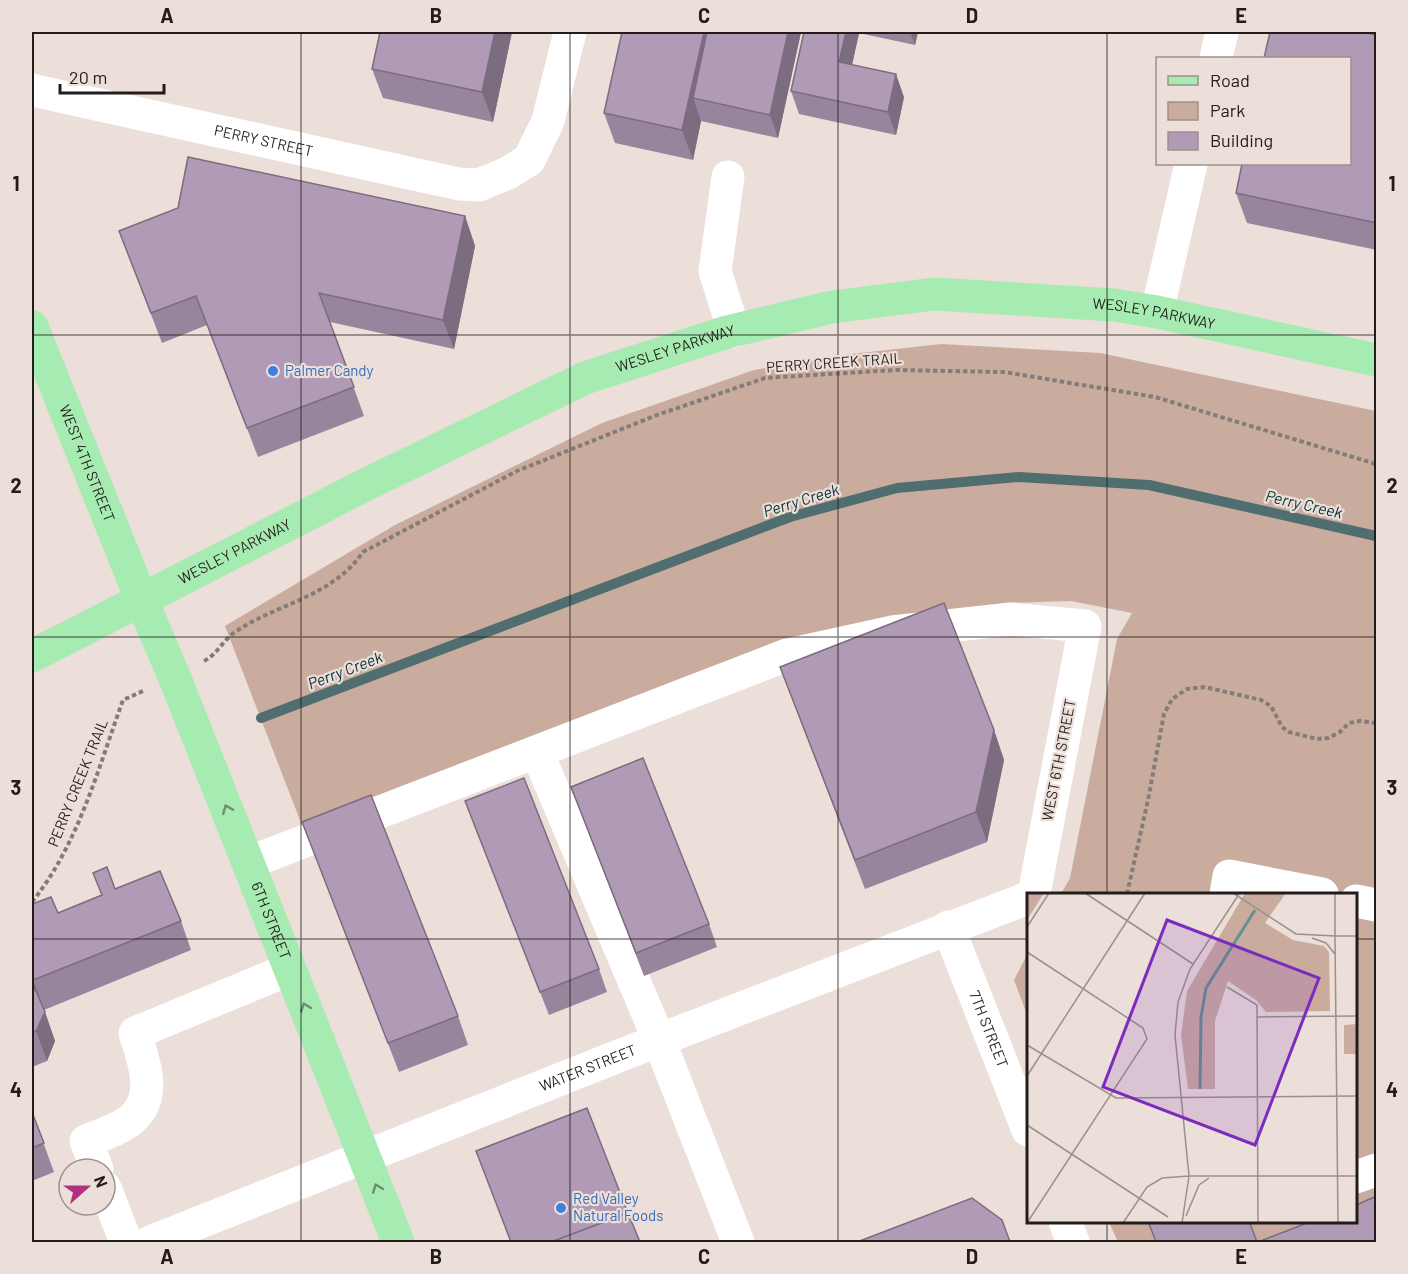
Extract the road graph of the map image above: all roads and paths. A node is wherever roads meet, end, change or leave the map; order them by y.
1 (570, 32) edge
2 (1222, 32) edge
3 (1216, 57) edge
4 (32, 90) edge
5 (1191, 165) edge
6 (728, 177) dead end
7 (1157, 312) junction
8 (32, 327) edge
9 (734, 331) junction
10 (1377, 360) edge
11 (1377, 464) edge
12 (142, 601) junction
13 (32, 656) edge
14 (211, 657) dead end
15 (123, 700) dead end
16 (1377, 723) edge
17 (537, 752) junction
18 (249, 863) junction
19 (1034, 893) edge
20 (1127, 893) edge
21 (1226, 893) edge
22 (1317, 893) edge
23 (1027, 898) edge
24 (1357, 901) edge
25 (32, 902) edge
26 (1377, 905) edge
27 (948, 927) junction
28 (291, 969) junction
29 (659, 1040) junction
30 (1027, 1125) edge
31 (92, 1157) edge
32 (364, 1157) junction
33 (1377, 1170) edge
34 (1357, 1177) edge
35 (116, 1217) edge
36 (1066, 1223) edge
37 (126, 1242) edge
38 (150, 1242) edge
39 (398, 1242) edge
40 (738, 1242) edge
41 (1073, 1242) edge

1 - 4 street, PERRY STREET
2 - 3 street
5 - 7 street
6 - 9 street
7 - 9 main road, WESLEY PARKWAY
7 - 10 main road, WESLEY PARKWAY
8 - 12 main road, WEST 4TH STREET
9 - 12 main road, WESLEY PARKWAY
11 - 14 path, PERRY CREEK TRAIL
12 - 13 main road, WESLEY PARKWAY
18 -> 12 main road, 6TH STREET
15 - 25 path, PERRY CREEK TRAIL
16 - 20 path
17 - 18 street
17 - 19 street, WEST 6TH STREET
17 - 29 street
18 - 28 main road, 6TH STREET
21 - 22 street
23 - 27 street, WATER STREET
24 - 26 street
27 - 29 street, WATER STREET
27 - 30 street, 7TH STREET
28 - 31 street
32 -> 28 main road, 6TH STREET
29 - 32 street, WATER STREET
29 - 40 street
32 - 38 street, WATER STREET
39 -> 32 main road, 6TH STREET
33 - 34 street
35 - 37 street
36 - 41 street

